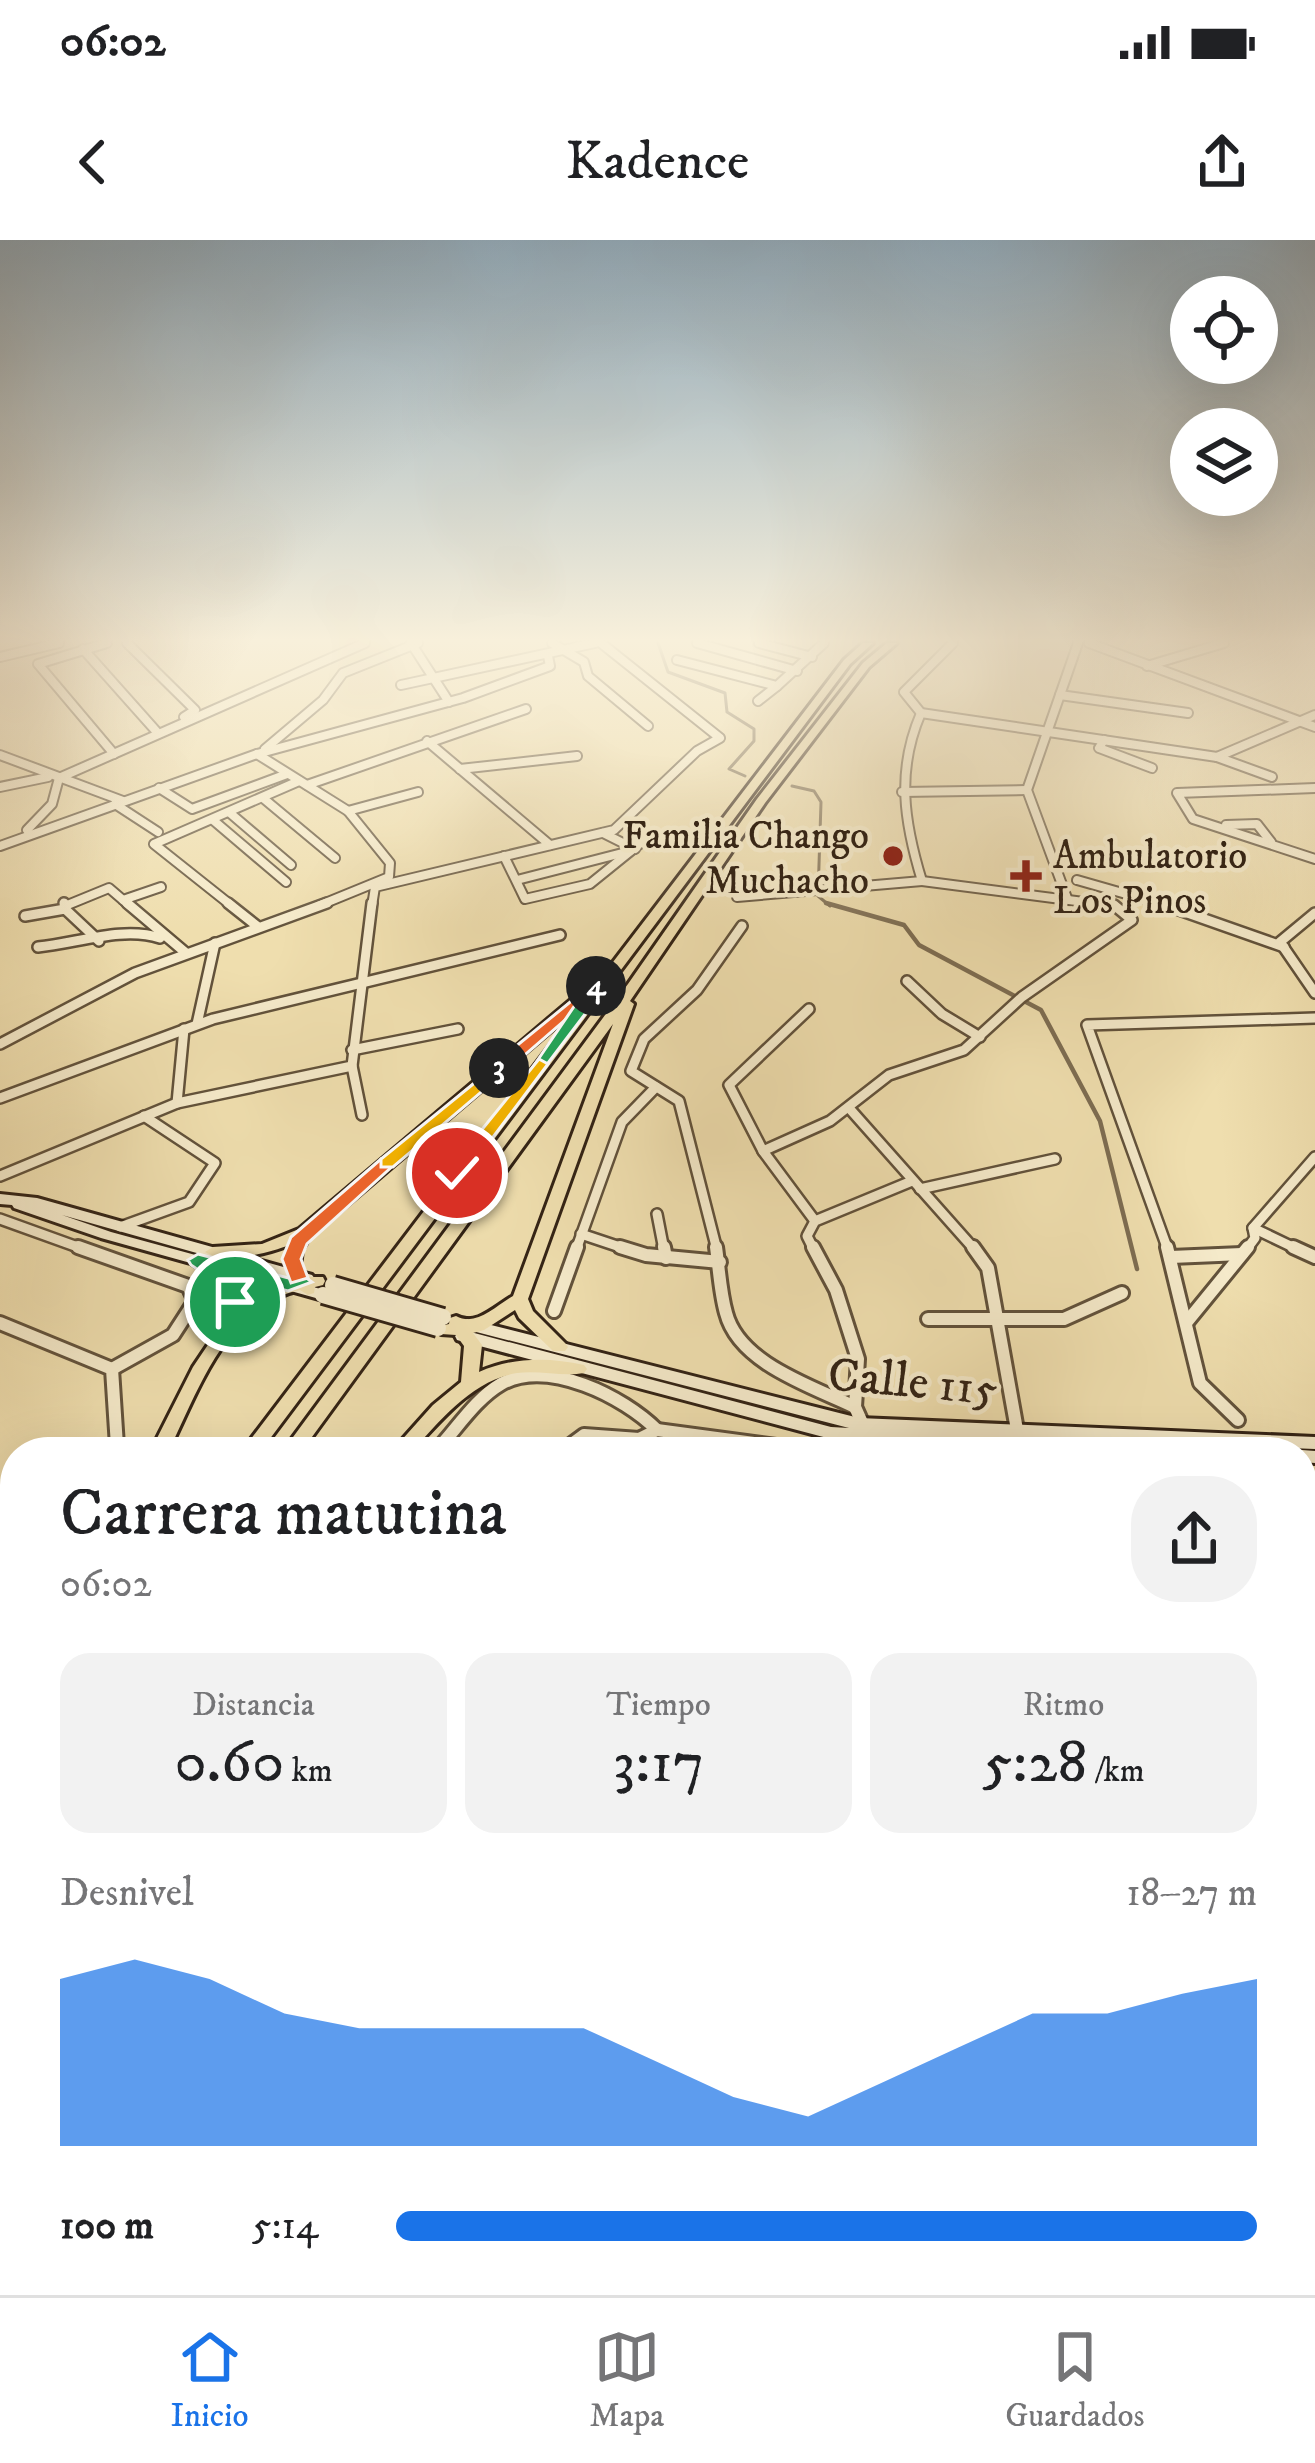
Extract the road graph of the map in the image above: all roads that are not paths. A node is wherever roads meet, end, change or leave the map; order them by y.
1 (101, 739) edge
2 (138, 739) edge
3 (142, 739) edge
4 (277, 739) edge
5 (313, 739) edge
6 (434, 739) edge
7 (718, 739) edge
8 (787, 739) edge
9 (808, 739) edge
10 (912, 739) edge
11 (1043, 739) edge
12 (1097, 739) edge
13 (1256, 739) edge
14 (1104, 740) junction
15 (428, 741) junction
16 (112, 752) junction
17 (257, 754) junction
18 (0, 755) edge
19 (577, 756) dead end
20 (1217, 757) junction
21 (1152, 768) dead end
22 (460, 769) junction
23 (287, 774) junction
24 (55, 777) junction
25 (1272, 777) dead end
26 (303, 783) junction
27 (0, 787) edge
28 (159, 788) junction
29 (1315, 788) edge
30 (1027, 790) junction
31 (418, 792) dead end
32 (902, 792) junction
33 (263, 798) junction
34 (119, 802) junction
35 (348, 811) junction
36 (230, 813) junction
37 (213, 820) junction
38 (158, 832) dead end
39 (603, 833) junction
40 (22, 835) junction
41 (550, 845) junction
42 (0, 846) edge
43 (638, 846) junction
44 (504, 856) junction
45 (335, 858) dead end
46 (1315, 860) edge
47 (291, 865) dead end
48 (517, 880) junction
49 (922, 880) junction
50 (1077, 880) dead end
51 (286, 882) dead end
52 (161, 886) dead end
53 (375, 887) junction
54 (737, 897) dead end
55 (1067, 898) junction
56 (123, 900) junction
57 (64, 909) junction
58 (1315, 913) edge
59 (25, 916) dead end
60 (257, 926) junction
61 (742, 926) dead end
62 (560, 935) dead end
63 (169, 940) junction
64 (99, 941) junction
65 (214, 943) junction
66 (38, 947) dead end
67 (1284, 947) junction
68 (185, 953) junction
69 (602, 981) junction
70 (907, 981) dead end
71 (358, 983) junction
72 (633, 987) junction
73 (1315, 993) edge
74 (809, 1010) dead end
75 (1315, 1018) edge
76 (197, 1024) junction
77 (184, 1028) junction
78 (458, 1029) dead end
79 (980, 1037) junction
80 (0, 1044) edge
81 (352, 1050) junction
82 (352, 1066) junction
83 (656, 1087) junction
84 (0, 1098) edge
85 (176, 1103) junction
86 (849, 1108) junction
87 (362, 1114) dead end
88 (144, 1117) junction
89 (763, 1151) junction
90 (1315, 1157) edge
91 (1055, 1160) dead end
92 (0, 1176) edge
93 (916, 1185) junction
94 (6, 1202) edge
95 (657, 1214) dead end
96 (0, 1220) edge
97 (815, 1221) junction
98 (120, 1227) junction
99 (1253, 1228) junction
100 (305, 1233) junction
101 (581, 1234) junction
102 (1242, 1254) junction
103 (205, 1256) junction
104 (1171, 1257) junction
105 (1315, 1257) edge
106 (666, 1258) junction
107 (720, 1262) junction
108 (310, 1285) junction
109 (1122, 1293) dead end
110 (520, 1299) junction
111 (554, 1310) dead end
112 (233, 1315) junction
113 (928, 1319) dead end
114 (999, 1319) junction
115 (0, 1323) edge
116 (1186, 1323) junction
117 (456, 1327) junction
118 (559, 1347) junction
119 (578, 1369) junction
120 (112, 1370) junction
121 (469, 1380) junction
122 (1238, 1420) dead end
123 (657, 1430) junction
124 (863, 1434) edge
125 (116, 1437) edge
126 (167, 1437) edge
127 (261, 1437) edge
128 (302, 1437) edge
129 (414, 1437) edge
130 (450, 1437) edge
131 (581, 1437) edge
132 (612, 1437) edge
133 (643, 1437) edge
134 (709, 1437) edge
135 (929, 1437) edge
136 (1016, 1437) edge

1 - 16 street
2 - 16 street
3 - 16 street
4 - 17 street
5 - 17 street
6 - 15 street
7 - 39 street
8 - 69 main road
9 - 72 main road
10 - 32 street
11 - 30 street
12 - 14 street
13 - 20 street
14 - 20 street
14 - 21 street
15 - 22 street
15 - 26 street
16 - 24 street
17 - 23 street
17 - 28 street
18 - 24 street
19 - 22 street
20 - 25 street
22 - 41 street
23 - 26 street
23 - 28 street
24 - 27 street
24 - 34 street
24 - 40 street
26 - 33 street
26 - 35 street
28 - 34 street
29 - 46 street
30 - 32 street
30 - 55 street
31 - 35 street
32 - 49 street
33 - 36 street
33 - 45 street
34 - 38 street
34 - 40 street
35 - 53 street
36 - 37 street
36 - 47 street
37 - 51 street
37 - 60 street
39 - 41 street
39 - 43 street
40 - 42 street
41 - 44 street
43 - 48 street
43 - 48 street
44 - 48 street
44 - 53 street
49 - 54 street
49 - 55 street
50 - 67 street
52 - 56 street
53 - 60 street
53 - 71 street
55 - 79 street
56 - 57 street
56 - 63 street
57 - 59 street
57 - 64 street
58 - 67 street
60 - 65 street
61 - 83 street
62 - 71 street
63 - 64 street
63 - 68 street
64 - 66 street
65 - 68 street
65 - 76 street
67 - 73 street
68 - 80 street
69 - 100 main road
69 - 127 main road
70 - 79 street
71 - 76 street
71 - 81 street
72 - 110 main road
72 - 128 main road
74 - 89 street
75 - 104 street
76 - 77 street
77 - 84 street
77 - 85 street
78 - 81 street
79 - 86 street
81 - 82 street
82 - 85 street
82 - 87 street
83 - 101 street
83 - 107 street
85 - 88 street
86 - 89 street
86 - 93 street
88 - 92 street
88 - 98 street
89 - 97 street
90 - 99 street
91 - 93 street
93 - 97 street
93 - 114 street
94 - 98 main road
94 - 103 main road
95 - 106 street
96 - 120 street
97 - 124 street
98 - 103 main road
99 - 102 street
99 - 105 street
100 - 103 main road
100 - 108 main road
101 - 106 street
101 - 111 street
102 - 104 street
102 - 116 street
103 - 108 main road
103 - 112 main road
104 - 116 street
106 - 107 street
107 - 124 street
108 - 112 main road
108 - 117 main road, bridge
109 - 114 street
110 - 117 main road
110 - 118 main road
112 - 126 main road
113 - 114 street
114 - 136 street
115 - 120 street
116 - 122 street
117 - 118 main road, Calle 115
117 - 119 main road, Calle 115
117 - 121 main road
118 - 124 main road, Calle 115
119 - 121 main road
119 - 124 main road, Calle 115
120 - 125 street
121 - 129 main road
123 - 130 street
123 - 133 street
123 - 134 street
124 - 135 main road, Calle 115
131 - 132 street

